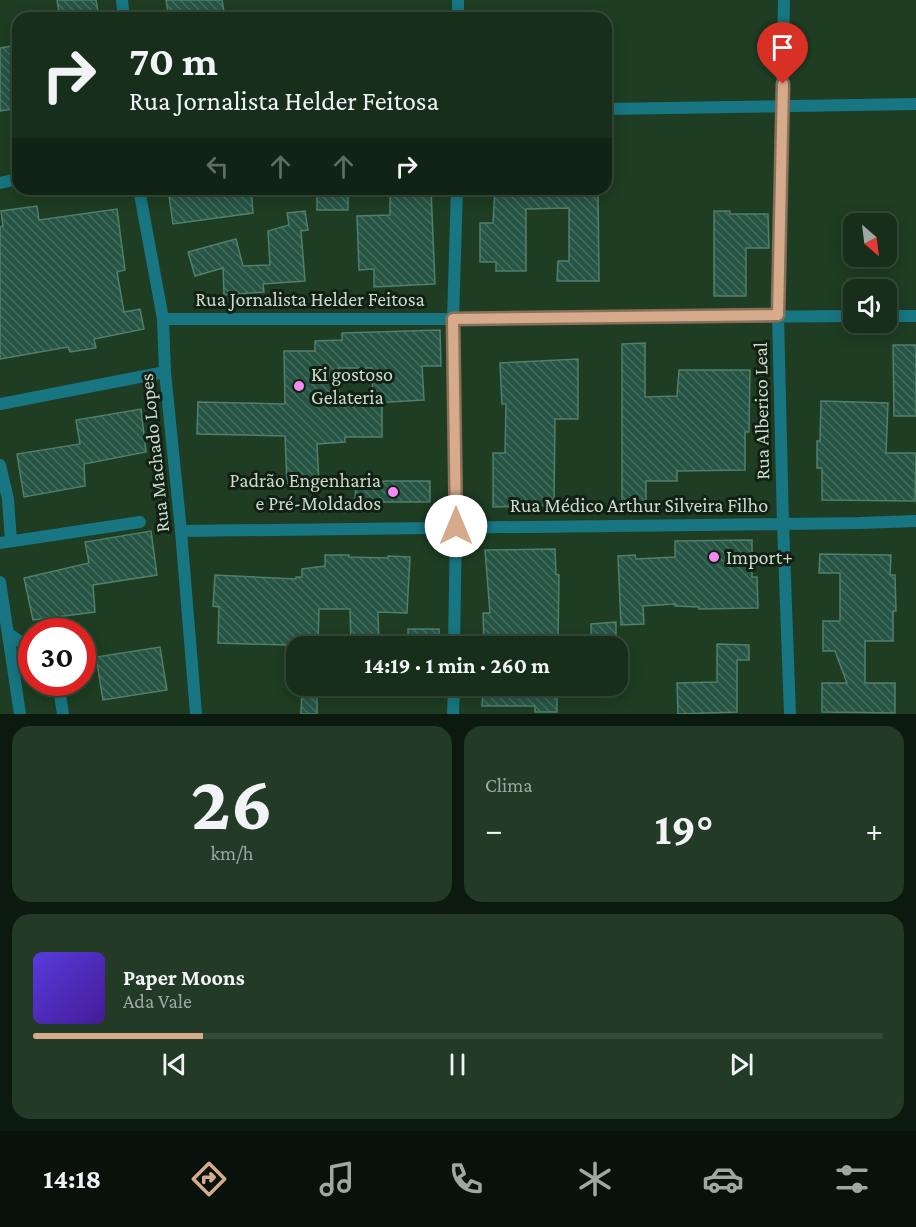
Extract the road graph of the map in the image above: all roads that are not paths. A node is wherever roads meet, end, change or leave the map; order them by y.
1 (784, 0) edge
2 (916, 104) edge
3 (782, 105) junction
4 (612, 109) edge
5 (140, 195) edge
6 (457, 195) edge
7 (778, 315) junction
8 (843, 316) edge
9 (897, 316) edge
10 (916, 316) edge
11 (163, 319) junction
12 (453, 319) junction
13 (165, 372) junction
14 (0, 404) edge
15 (0, 465) edge
16 (916, 521) edge
17 (140, 522) dead end
18 (783, 524) junction
19 (456, 526) junction
20 (181, 531) junction
21 (6, 542) edge
22 (0, 582) edge
23 (9, 634) junction
24 (454, 636) edge
25 (18, 640) edge
26 (60, 696) edge
27 (454, 696) edge
28 (20, 714) edge
29 (63, 714) edge
30 (196, 714) edge
31 (453, 714) edge
32 (790, 714) edge

1 - 3 street, Rua Alberico Leal
2 - 3 street
3 - 4 street
3 - 7 street, Rua Alberico Leal
5 - 11 street, Rua Machado Lopes
6 - 12 street
7 - 8 street, Rua Jornalista Helder Feitosa
7 - 12 street, Rua Jornalista Helder Feitosa
7 - 18 street, Rua Alberico Leal
9 - 10 street
11 - 12 street, Rua Jornalista Helder Feitosa
11 - 13 street, Rua Machado Lopes
12 - 19 street
13 - 14 street
13 - 20 street, Rua Machado Lopes
15 - 21 street
16 - 18 street, Rua Médico Arthur Silveira Filho
17 - 21 street
18 - 19 street, Rua Médico Arthur Silveira Filho
18 - 32 street, Rua Alberico Leal
19 - 20 street, Rua Médico Arthur Silveira Filho
19 - 24 street
20 - 30 street, Rua Machado Lopes
22 - 23 street
23 - 25 street
23 - 28 street
26 - 29 street
27 - 31 street

